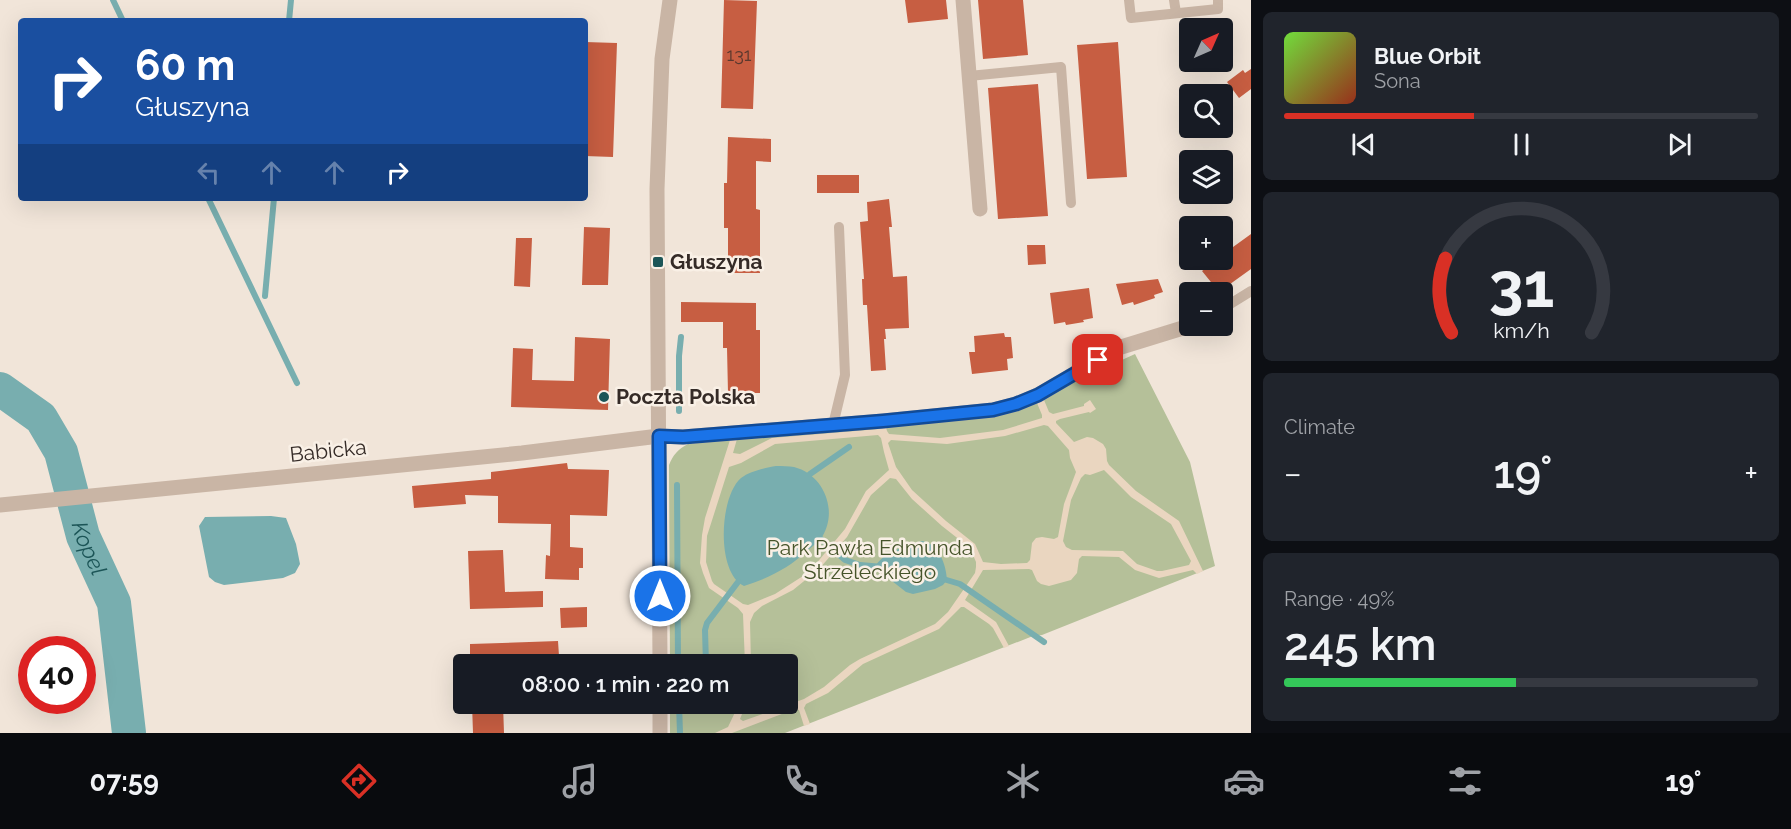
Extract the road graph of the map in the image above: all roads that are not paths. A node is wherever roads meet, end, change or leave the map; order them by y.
1 (670, 0) edge
2 (963, 0) edge
3 (1129, 0) edge
4 (1174, 0) edge
5 (1218, 0) edge
6 (1176, 14) junction
7 (969, 76) junction
8 (1071, 203) dead end
9 (980, 209) dead end
10 (839, 227) dead end
11 (1251, 291) edge
12 (1233, 302) edge
13 (1179, 329) edge
14 (833, 425) junction
15 (659, 436) junction
16 (0, 505) edge
17 (660, 654) edge
18 (660, 714) edge
19 (660, 733) edge

1 - 15 street
2 - 7 street
3 - 6 lane
4 - 6 lane
5 - 6 lane
7 - 8 lane
7 - 9 street
10 - 14 lane
11 - 12 lane
13 - 14 street
14 - 15 street
15 - 16 street, Babicka
15 - 17 street
18 - 19 street

